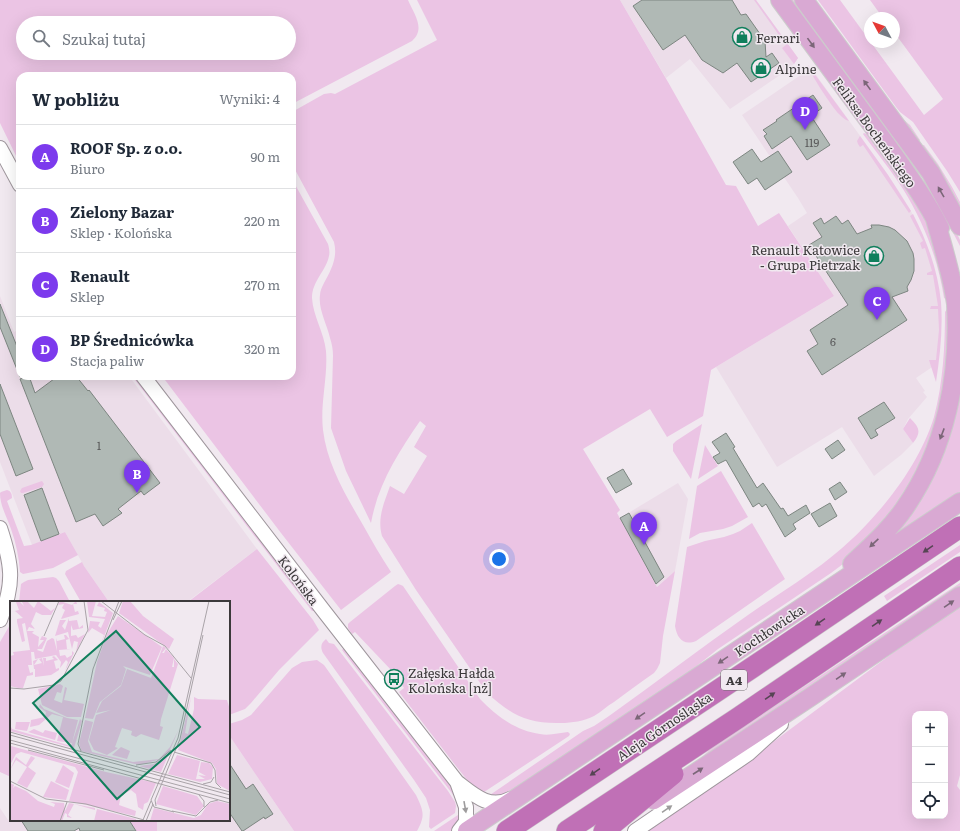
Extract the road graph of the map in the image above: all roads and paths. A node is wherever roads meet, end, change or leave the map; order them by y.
1 (780, 0) edge
2 (804, 0) edge
3 (0, 148) edge
4 (16, 178) edge
5 (935, 219) junction
6 (960, 226) edge
7 (960, 271) edge
8 (146, 380) edge
9 (960, 502) edge
10 (960, 527) edge
11 (0, 528) edge
12 (960, 567) edge
13 (960, 596) edge
14 (814, 600) junction
15 (0, 620) edge
16 (808, 698) junction
17 (738, 718) junction
18 (457, 782) junction
19 (538, 784) junction
20 (459, 831) edge
21 (467, 831) edge
22 (507, 831) edge
23 (567, 831) edge
24 (606, 831) edge
25 (635, 831) edge

1 -> 5 main road, Feliksa Bocheńskiego
6 -> 2 main road, Feliksa Bocheńskiego
3 - 4 street
5 - 7 main road, Feliksa Bocheńskiego
5 -> 14 main road
8 - 18 street, Kolońska
9 - 14 main road, Kochłowicka
10 -> 22 highway, Aleja Górnośląska / A4
11 - 15 street
17 -> 12 highway, A4
16 -> 13 main road
14 -> 19 main road, Kochłowicka
24 -> 16 main road
25 -> 16 street
17 - 23 highway, A4
17 - 24 highway
18 - 19 street
18 -> 20 street
19 - 21 main road, Kochłowicka

